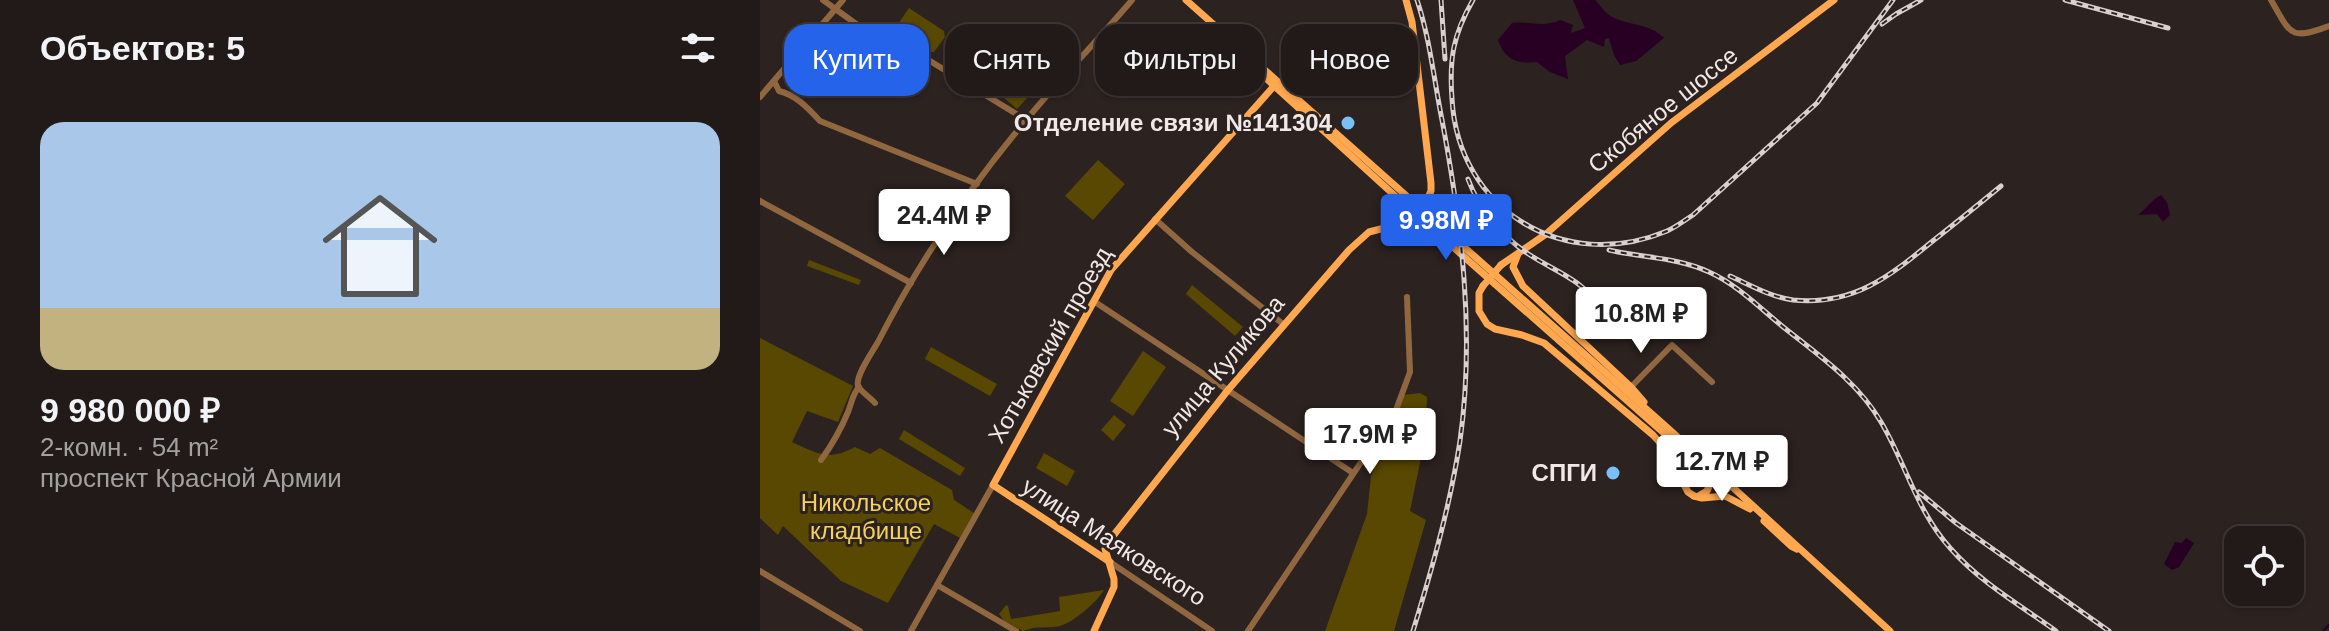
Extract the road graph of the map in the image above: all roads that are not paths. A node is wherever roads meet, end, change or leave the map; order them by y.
1 (823, 0) edge
2 (843, 0) edge
3 (1132, 0) edge
4 (1183, 0) edge
5 (1406, 0) edge
6 (1834, 0) edge
7 (2271, 0) edge
8 (835, 8) junction
9 (2329, 26) edge
10 (774, 81) junction
11 (1274, 86) junction
12 (760, 97) edge
13 (1026, 120) junction
14 (977, 184) junction
15 (760, 201) edge
16 (1155, 219) junction
17 (1519, 252) junction
18 (911, 283) junction
19 (1407, 297) dead end
20 (1095, 302) junction
21 (1522, 303) junction
22 (1281, 326) junction
23 (1712, 382) dead end
24 (859, 387) junction
25 (1631, 387) junction
26 (1228, 390) junction
27 (875, 403) dead end
28 (1670, 430) junction
29 (821, 460) dead end
30 (1694, 460) junction
31 (1353, 473) junction
32 (1717, 477) junction
33 (993, 485) junction
34 (1694, 496) junction
35 (1750, 509) junction
36 (1800, 550) junction
37 (1110, 562) junction
38 (760, 572) edge
39 (937, 585) junction
40 (860, 631) edge
41 (911, 631) edge
42 (1016, 631) edge
43 (1094, 631) edge
44 (1212, 631) edge
45 (1248, 631) edge
46 (1890, 631) edge

1 - 8 street
2 - 8 street
3 - 13 street
4 - 11 main road
4 - 21 main road
5 - 22 main road, улица Куликова, bridge
6 - 17 main road, Скобяное шоссе
7 - 9 street
8 - 10 street
8 - 13 street
10 - 12 street
10 - 14 street
11 - 16 main road, Хотьковский проезд
11 - 21 main road
13 - 14 street
14 - 18 street
15 - 18 street
16 - 20 main road, Хотьковский проезд
16 - 22 street
17 - 25 main road
17 - 34 main road, Скобяное шоссе, bridge
18 - 24 street
19 - 31 street
20 - 26 street
20 - 33 main road, Хотьковский проезд
21 - 28 main road
21 - 30 main road
22 - 26 main road, улица Куликова
23 - 25 street
24 - 27 street
24 - 29 street
25 - 28 main road
26 - 31 street
26 - 37 main road, улица Куликова
28 - 32 main road
30 - 32 main road
30 - 34 main road
31 - 45 street
32 - 34 main road
32 - 35 main road
32 - 36 main road
33 - 37 main road, улица Маяковского
33 - 39 street
34 - 35 main road
35 - 36 main road
36 - 46 main road
37 - 43 main road, улица Куликова
37 - 44 street, улица Маяковского
38 - 40 street
39 - 41 street
39 - 42 street

